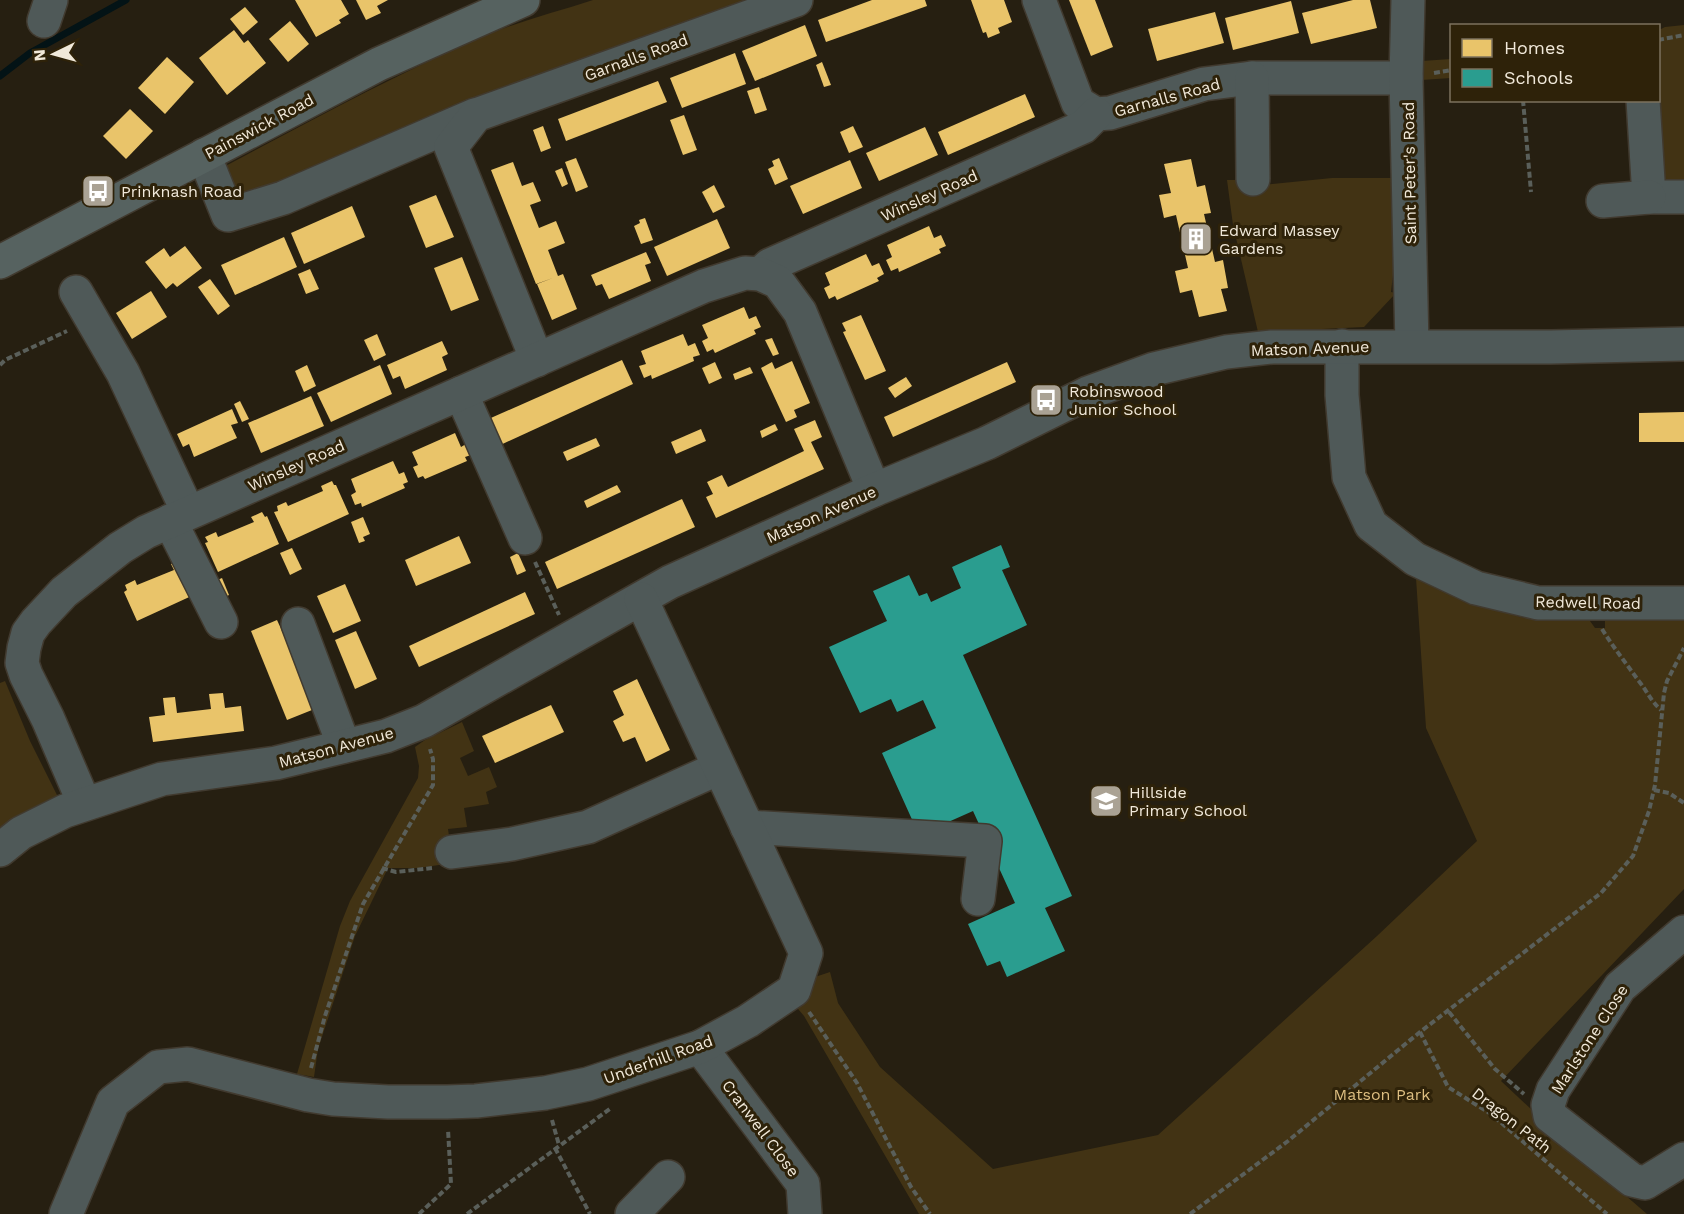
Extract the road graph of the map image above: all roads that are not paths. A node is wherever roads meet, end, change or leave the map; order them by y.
1 (523, 0) edge
2 (796, 0) edge
3 (1039, 0) edge
4 (1408, 0) edge
5 (1252, 78) junction
6 (1406, 78) junction
7 (1643, 102) edge
8 (1096, 114) junction
9 (476, 115) junction
10 (204, 155) junction
11 (1253, 179) dead end
12 (1684, 197) edge
13 (1649, 198) junction
14 (1603, 201) dead end
15 (0, 262) edge
16 (760, 273) junction
17 (79, 313) road end
18 (1684, 344) edge
19 (1342, 346) junction
20 (1412, 346) junction
21 (537, 360) junction
22 (461, 393) junction
23 (874, 490) junction
24 (179, 516) junction
25 (525, 538) road end
26 (641, 599) junction
27 (1684, 603) edge
28 (222, 622) dead end
29 (298, 624) dead end
30 (12, 645) edge
31 (344, 746) junction
32 (719, 768) junction
33 (84, 803) junction
34 (747, 828) junction
35 (0, 850) edge
36 (452, 852) dead end
37 (978, 899) dead end
38 (1684, 932) edge
39 (700, 1047) junction
40 (1684, 1159) edge
41 (668, 1177) dead end
42 (66, 1214) edge
43 (632, 1214) edge
44 (805, 1214) edge

1 - 10 main road, Painswick Road
2 - 9 street, Garnalls Road
3 - 8 street, Garnalls Road
4 - 6 street, Saint Peter's Road
5 - 6 street, Garnalls Road
5 - 8 street, Garnalls Road
5 - 11 street
6 - 20 street, Saint Peter's Road
7 - 13 street
8 - 16 street, Winsley Road
9 - 10 street, Garnalls Road
9 - 21 street
10 - 15 main road, Painswick Road
12 - 13 street
13 - 14 street
16 - 21 street, Winsley Road
16 - 23 street
17 - 24 street
18 - 20 street, Matson Avenue
19 - 20 street, Matson Avenue
19 - 23 street, Matson Avenue
19 - 27 street, Redwell Road
21 - 22 street, Winsley Road
22 - 24 street, Winsley Road
22 - 25 street
23 - 26 street, Matson Avenue
24 - 28 street
24 - 30 street, Winsley Road
26 - 31 street, Matson Avenue
26 - 32 street
29 - 31 street
30 - 33 street, Winsley Road
31 - 33 street, Matson Avenue
32 - 34 street
32 - 36 street
33 - 35 street, Matson Avenue
34 - 37 street
34 - 39 street, Underhill Road
38 - 40 street, Marlstone Close
39 - 42 street, Underhill Road
39 - 44 street, Cranwell Close
41 - 43 street

